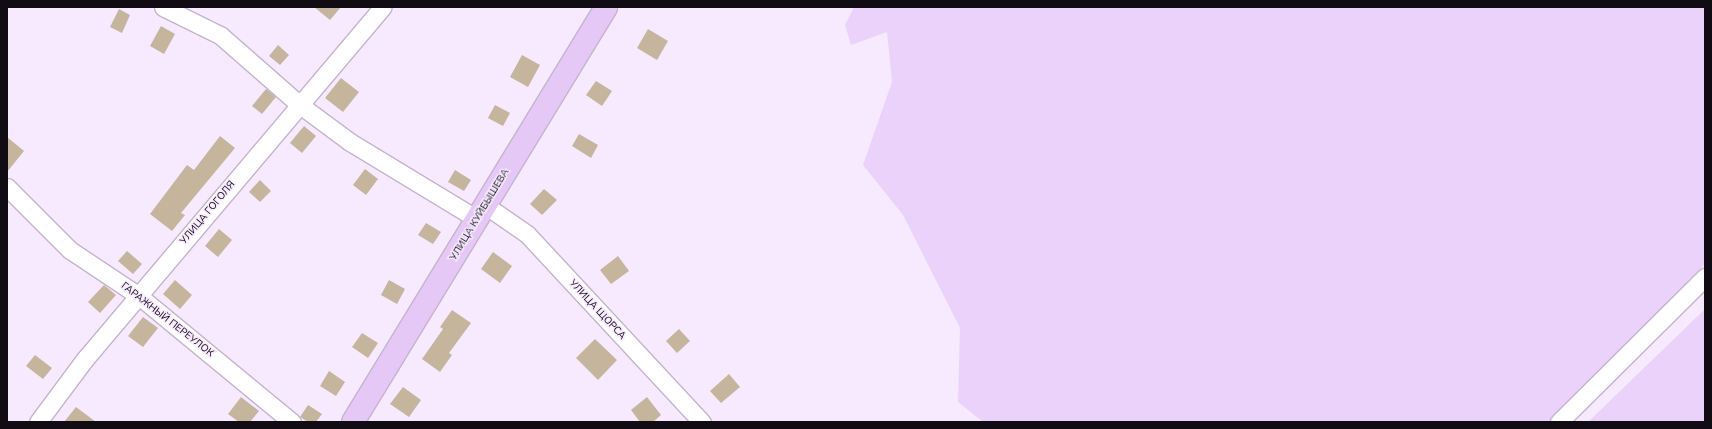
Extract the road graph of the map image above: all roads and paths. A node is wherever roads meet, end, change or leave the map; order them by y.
1 (163, 7) edge
2 (382, 7) edge
3 (606, 7) edge
4 (300, 105) junction
5 (7, 187) edge
6 (481, 212) junction
7 (1705, 278) edge
8 (139, 296) junction
9 (38, 422) edge
10 (292, 422) edge
11 (353, 422) edge
12 (702, 422) edge
13 (1559, 422) edge

1 - 4 street, УЛИЦА ЩОРСА
2 - 4 street, УЛИЦА ГОГОЛЯ
3 - 6 highway, УЛИЦА КУЙБЫШЕВА
4 - 6 street, УЛИЦА ЩОРСА
4 - 8 street, УЛИЦА ГОГОЛЯ
5 - 8 street, ГАРАЖНЫЙ ПЕРЕУЛОК
6 - 11 highway, УЛИЦА КУЙБЫШЕВА
6 - 12 street, УЛИЦА ЩОРСА
7 - 13 street
8 - 9 street, УЛИЦА ГОГОЛЯ
8 - 10 street, ГАРАЖНЫЙ ПЕРЕУЛОК

